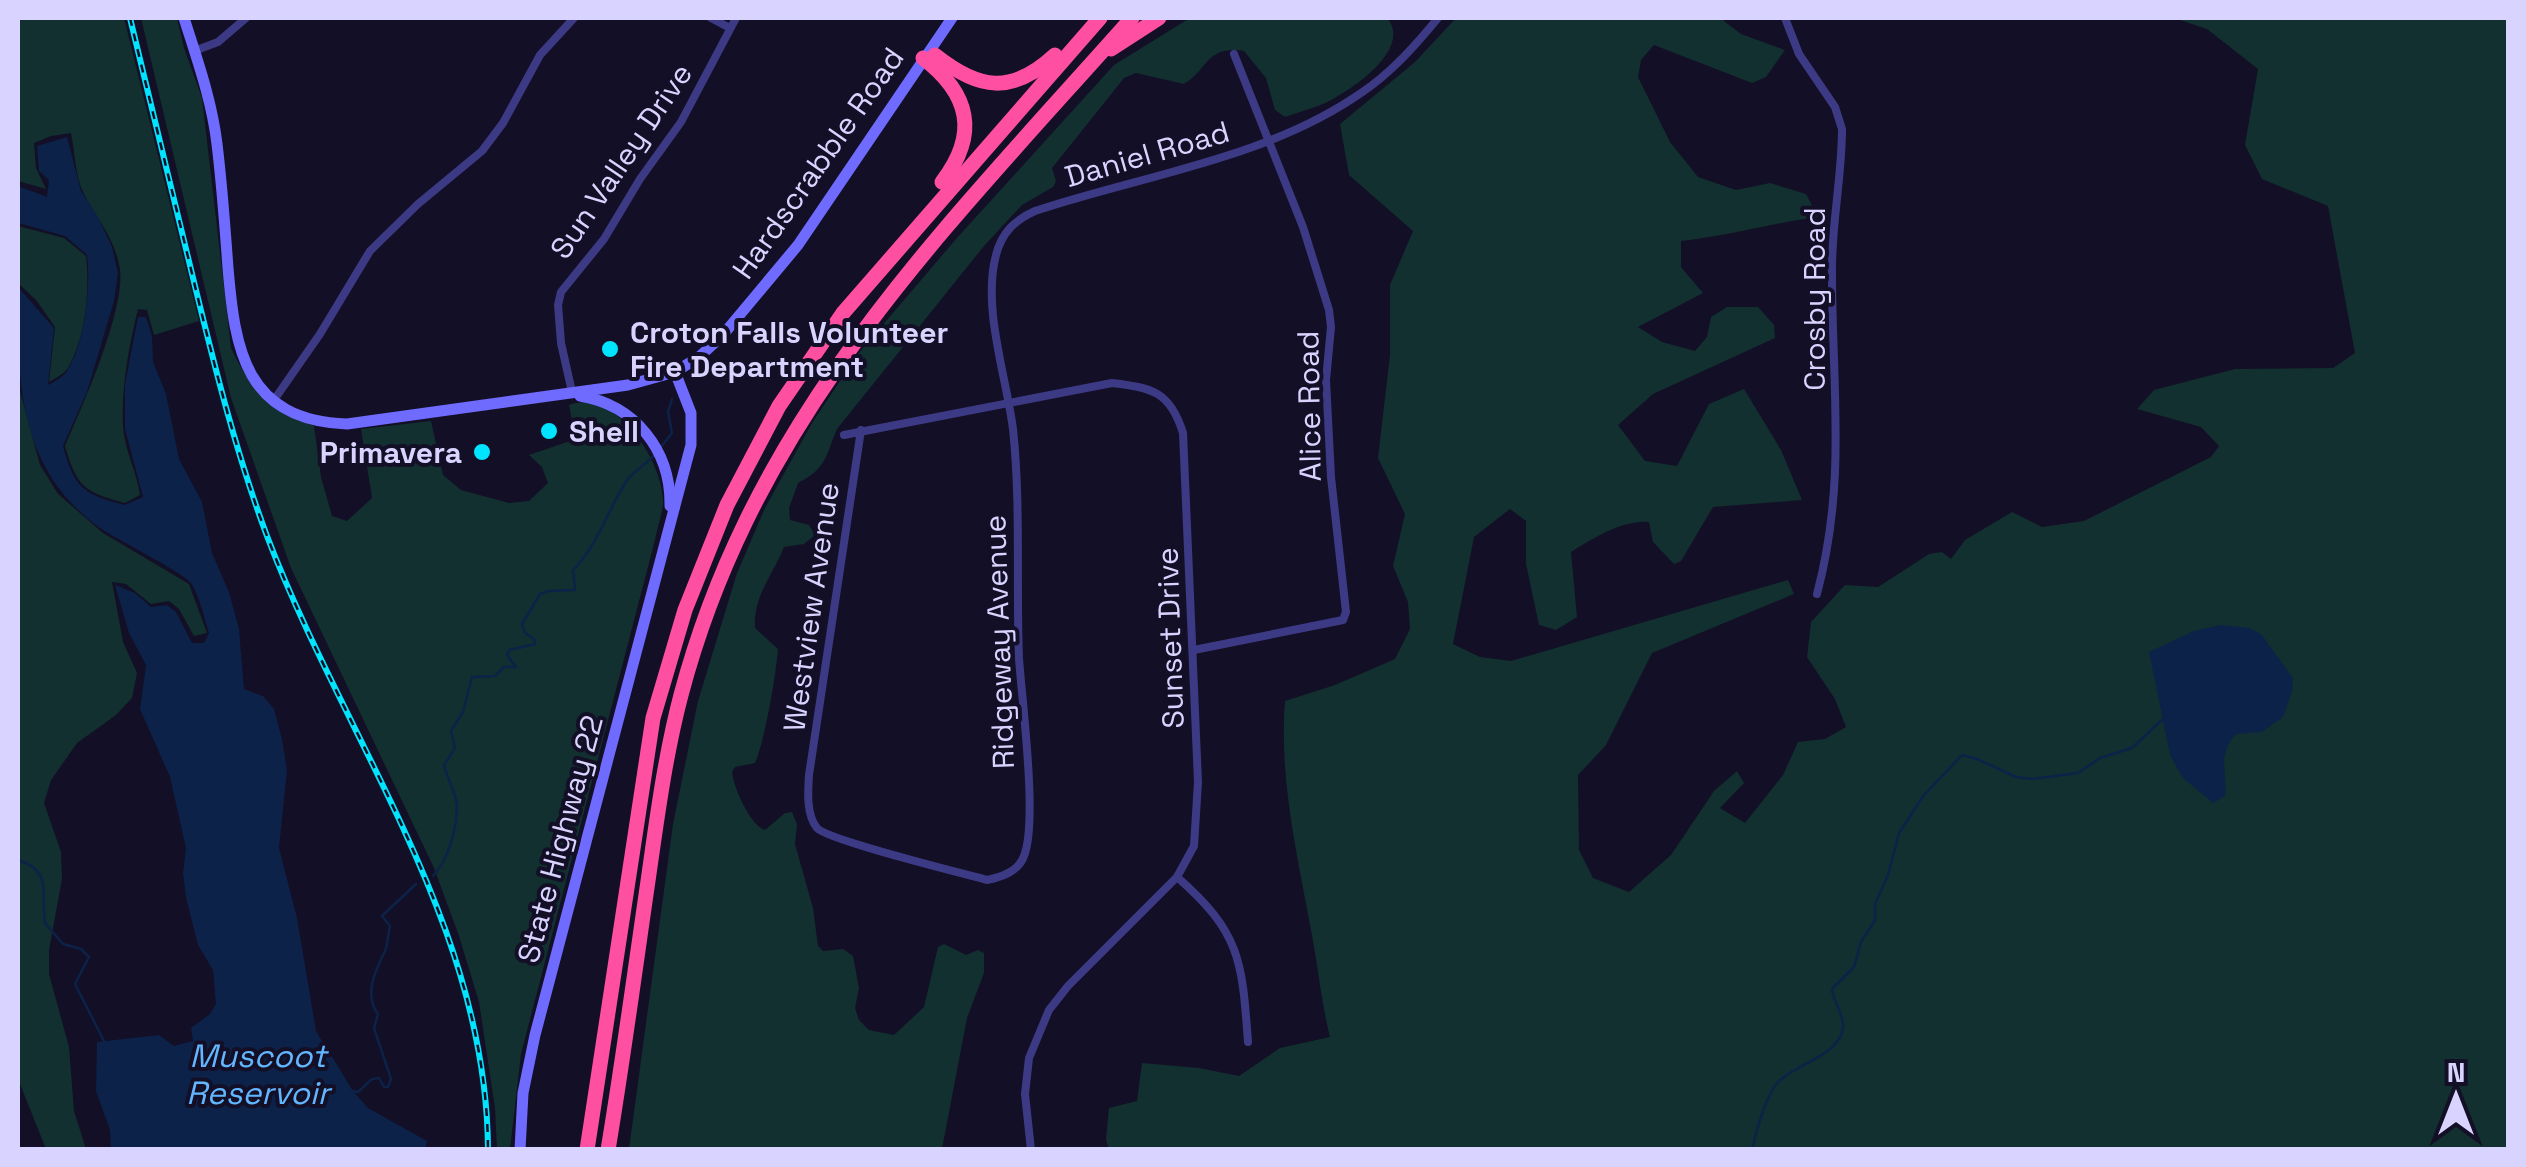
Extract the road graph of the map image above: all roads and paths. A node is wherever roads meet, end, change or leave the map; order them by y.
1 (184, 18) edge
2 (246, 18) edge
3 (574, 18) edge
4 (711, 18) edge
5 (736, 18) edge
6 (952, 18) edge
7 (1100, 18) edge
8 (1132, 18) edge
9 (1159, 18) edge
10 (1438, 18) edge
11 (1785, 18) edge
12 (730, 28) junction
13 (1080, 40) junction
14 (194, 51) junction
15 (926, 54) junction
16 (1234, 54) dead end
17 (1095, 59) junction
18 (1268, 142) junction
19 (912, 231) junction
20 (675, 372) junction
21 (572, 392) junction
22 (556, 394) junction
23 (274, 400) junction
24 (1008, 402) junction
25 (861, 430) junction
26 (844, 435) dead end
27 (663, 544) junction
28 (1817, 594) dead end
29 (1194, 650) junction
30 (808, 790) joint
31 (1177, 877) junction
32 (1248, 1042) dead end
33 (520, 1150) edge
34 (587, 1150) edge
35 (608, 1150) edge
36 (1032, 1150) edge

1 - 14 main road
2 - 14 street
3 - 23 street
4 - 12 street
5 - 12 street, Sun Valley Drive
6 - 15 main road, Hardscrabble Road
7 - 13 highway
8 - 17 highway
9 - 17 highway
10 - 18 street, Daniel Road
11 - 28 street, Crosby Road
12 - 21 street, Sun Valley Drive
13 - 15 highway
13 - 19 highway
14 - 23 main road
15 - 19 highway
15 - 20 main road, Hardscrabble Road
16 - 18 street, Alice Road
17 - 35 highway
18 - 24 street, Daniel Road
18 - 29 street, Alice Road
19 - 34 highway
20 - 21 main road
20 - 27 main road
21 - 22 main road
22 - 23 main road
22 - 27 main road
24 - 25 street, Sunset Drive
24 - 29 street, Sunset Drive
24 - 30 street, Ridgeway Avenue
25 - 26 street, Sunset Drive
25 - 30 street, Westview Avenue
27 - 33 main road, State Highway 22
29 - 31 street, Sunset Drive
31 - 32 street
31 - 36 street, Sunset Drive

